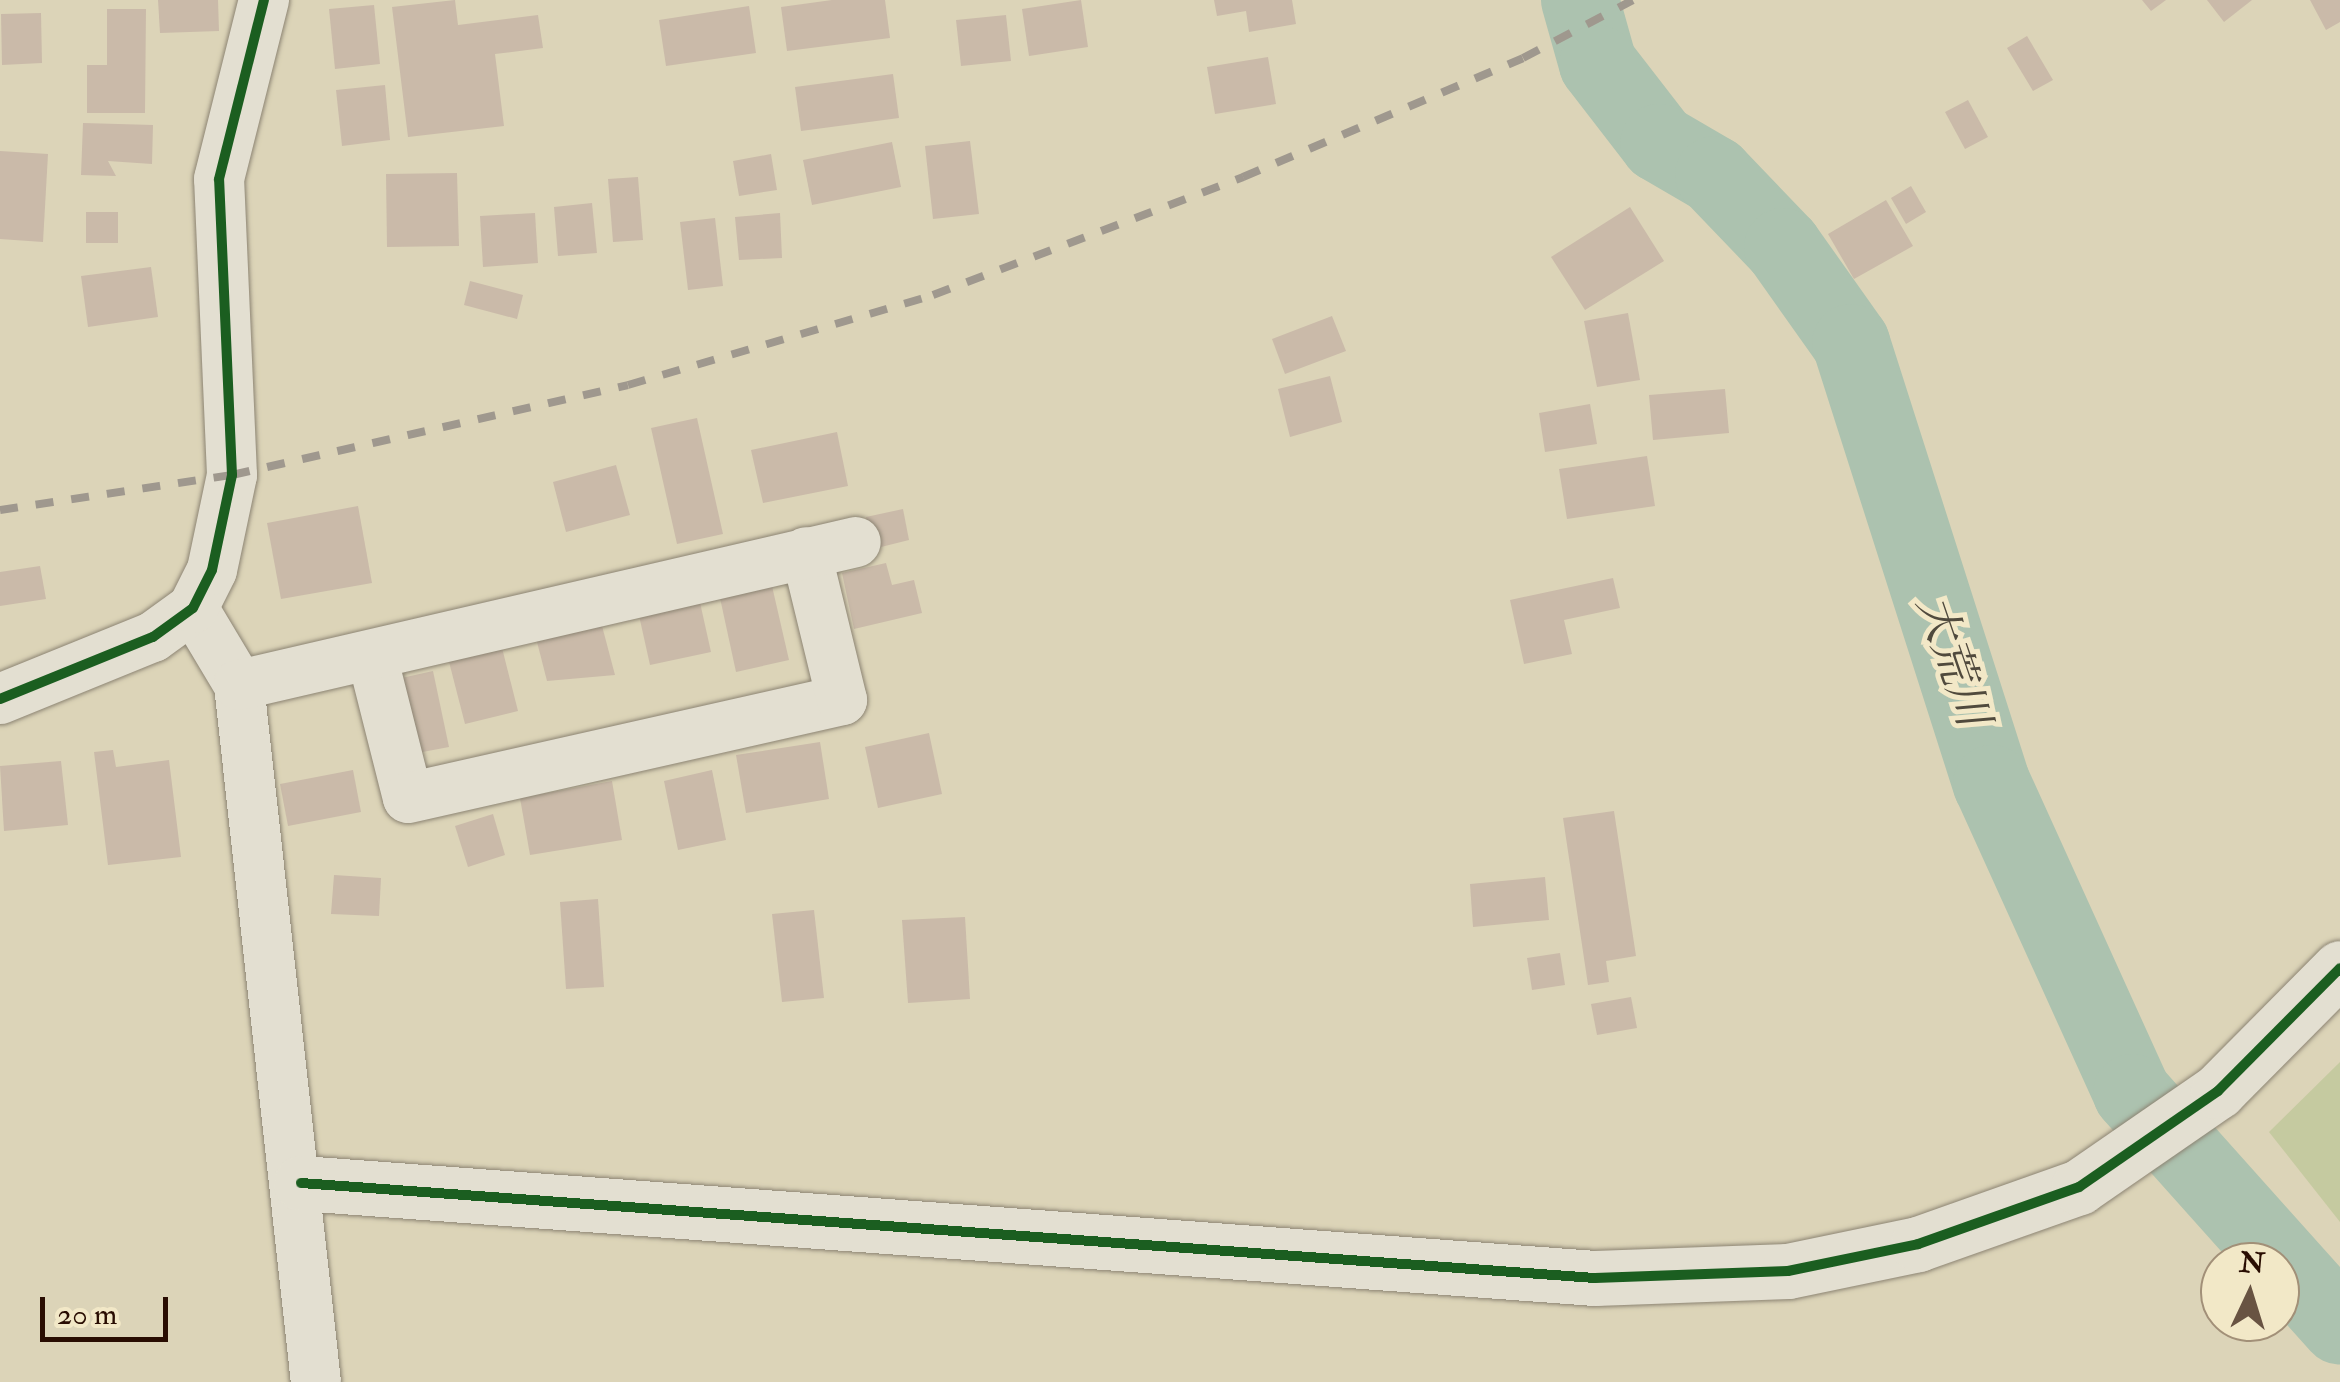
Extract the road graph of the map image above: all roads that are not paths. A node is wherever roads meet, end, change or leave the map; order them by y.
1 (264, 0) edge
2 (856, 542) dead end
3 (806, 552) junction
4 (193, 608) junction
5 (372, 656) junction
6 (239, 685) junction
7 (0, 699) edge
8 (2340, 968) edge
9 (301, 1183) junction
10 (316, 1382) edge

1 - 4 street
2 - 3 street
3 - 5 street
3 - 5 street
4 - 6 street
4 - 7 street
5 - 6 street
6 - 9 street
8 - 9 street
9 - 10 street

